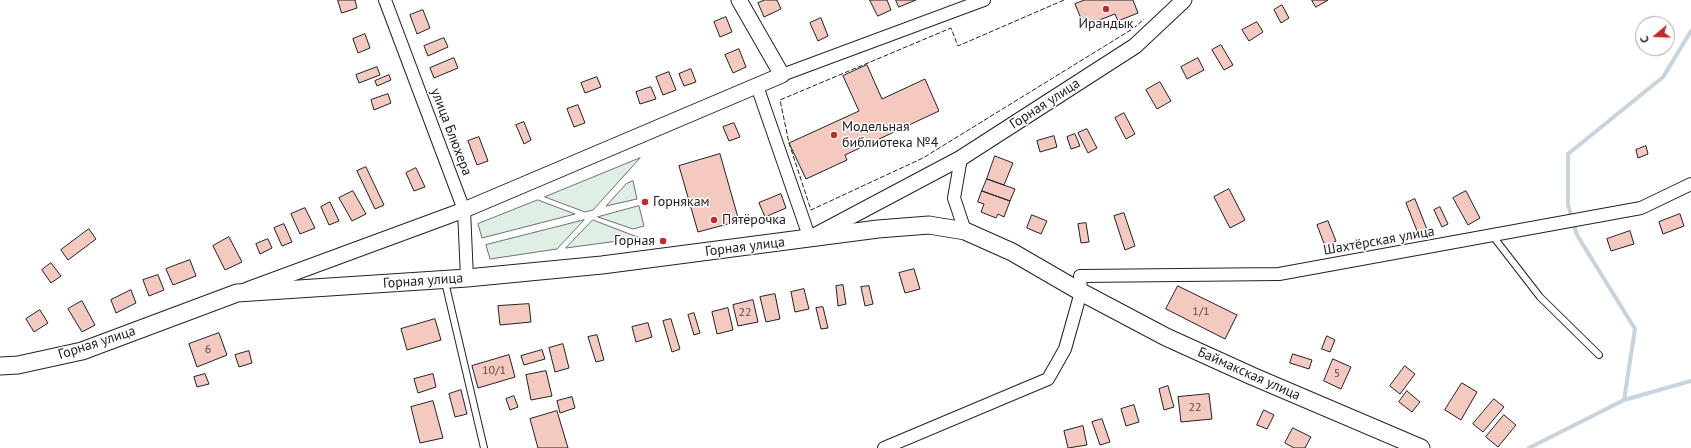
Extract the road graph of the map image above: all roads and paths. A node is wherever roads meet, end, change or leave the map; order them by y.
1 (385, 0) edge
2 (739, 0) edge
3 (984, 0) edge
4 (1184, 0) edge
5 (782, 75) junction
6 (757, 86) junction
7 (961, 158) junction
8 (1691, 184) edge
9 (464, 210) junction
10 (965, 231) junction
11 (1492, 235) junction
12 (810, 239) junction
13 (467, 278) junction
14 (445, 280) junction
15 (1081, 292) junction
16 (237, 294) junction
17 (1599, 355) dead end
18 (0, 366) edge
19 (484, 448) edge
20 (884, 448) edge
21 (1421, 448) edge

1 - 9 street, улица Блюхера
2 - 5 street
3 - 5 street, Горная улица
4 - 7 street, Горная улица
5 - 6 street, Горная улица
6 - 9 street, Горная улица
6 - 12 street
7 - 10 street
7 - 12 street, Горная улица
8 - 11 street, Шахтёрская улица
9 - 13 street, улица Блюхера
9 - 16 street, Горная улица
10 - 12 main road, Баймакская улица
10 - 15 main road, Баймакская улица
11 - 15 street, Шахтёрская улица
11 - 17 lane
12 - 13 main road, Горная улица
13 - 14 main road, Горная улица
14 - 16 main road, Горная улица
14 - 19 lane
15 - 20 street
15 - 21 main road, Баймакская улица
16 - 18 main road, Горная улица

